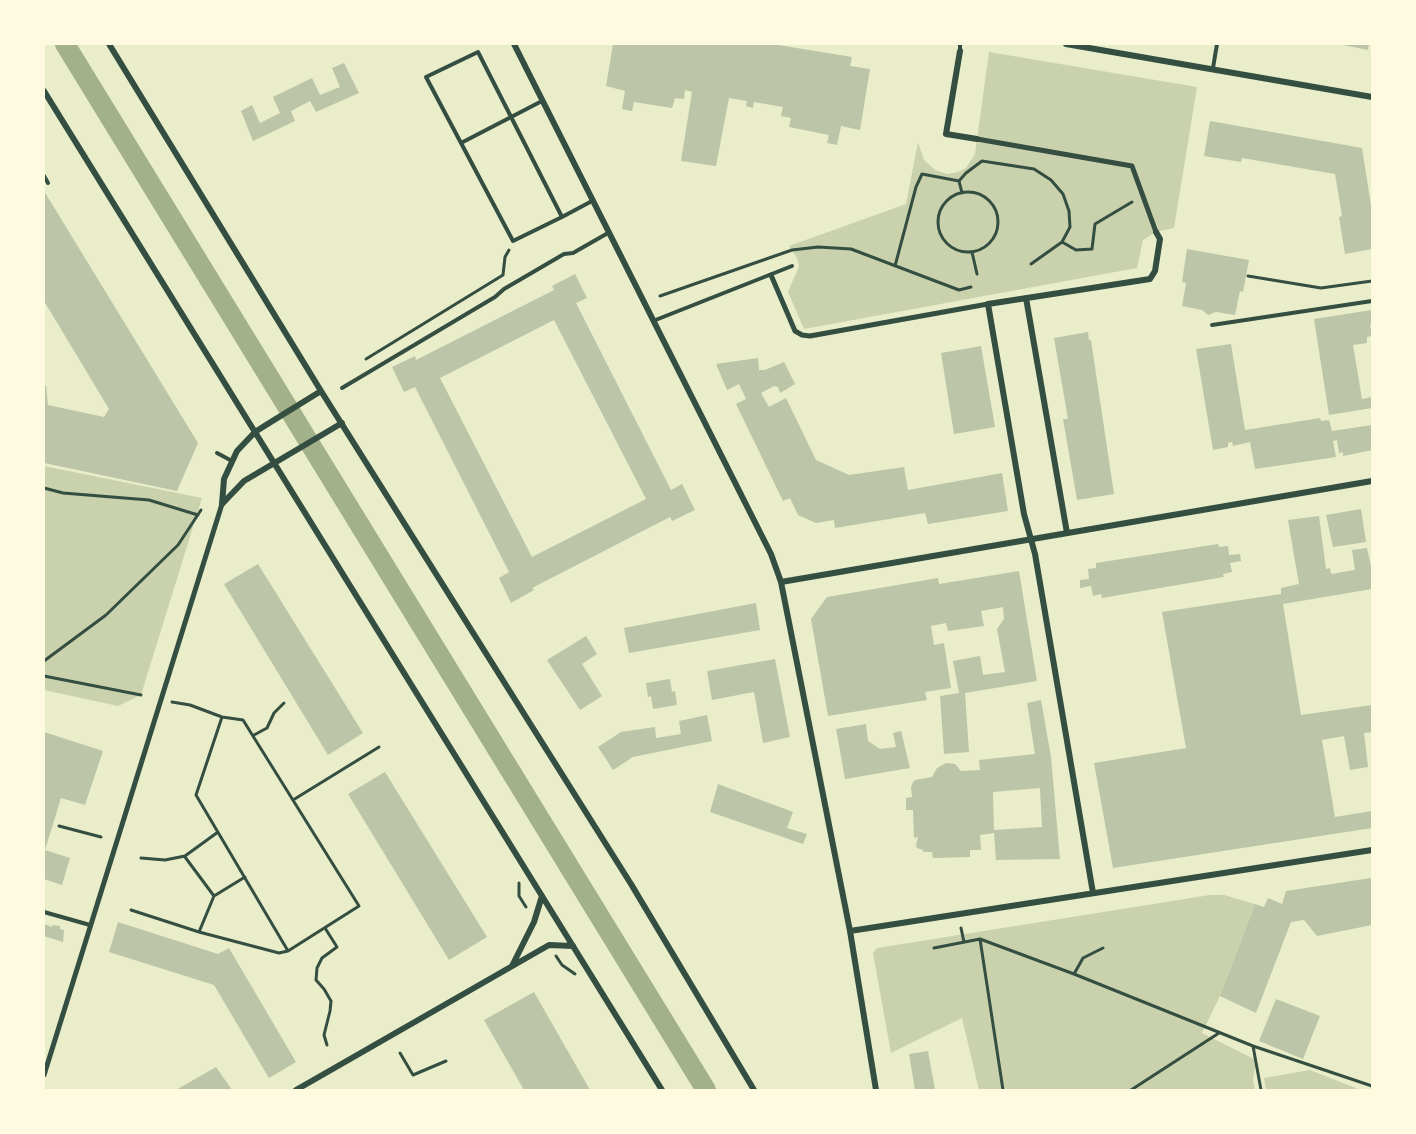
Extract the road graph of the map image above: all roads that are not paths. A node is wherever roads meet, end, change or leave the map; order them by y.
1 (109, 44) edge
2 (514, 44) edge
3 (1066, 44) edge
4 (1217, 44) edge
5 (960, 47) edge
6 (1213, 68) junction
7 (44, 91) edge
8 (1372, 97) edge
9 (542, 101) junction
10 (512, 117) junction
11 (977, 139) joint
12 (461, 143) junction
13 (44, 176) edge
14 (48, 183) dead end
15 (592, 201) junction
16 (562, 217) junction
17 (608, 232) junction
18 (1156, 232) joint
19 (792, 266) dead end
20 (771, 274) junction
21 (1026, 298) junction
22 (1372, 302) edge
23 (988, 304) junction
24 (653, 321) junction
25 (1212, 325) dead end
26 (342, 388) dead end
27 (321, 391) junction
28 (342, 423) junction
29 (255, 432) junction
30 (217, 453) dead end
31 (232, 461) junction
32 (275, 464) junction
33 (1372, 481) edge
34 (222, 504) junction
35 (1067, 533) junction
36 (1031, 539) junction
37 (781, 582) junction
38 (1372, 850) edge
39 (1093, 893) junction
40 (542, 896) junction
41 (44, 912) edge
42 (90, 925) junction
43 (850, 931) junction
44 (573, 946) junction
45 (511, 967) junction
46 (44, 1075) edge
47 (296, 1090) edge
48 (662, 1090) edge
49 (754, 1090) edge
50 (876, 1090) edge

1 - 27 street
2 - 9 street
3 - 6 street
4 - 6 lane
5 - 11 street
6 - 8 street
7 - 29 street
9 - 10 lane
9 - 15 street
10 - 12 lane
10 - 12 lane
10 - 16 lane
11 - 18 street
12 - 16 lane
13 - 14 lane
15 - 16 lane
15 - 17 street
17 - 24 street
17 - 26 lane
18 - 21 street
19 - 20 lane
20 - 23 street
20 - 24 lane
21 - 23 street
21 - 35 street
22 - 25 lane
23 - 36 street
24 - 37 street
27 - 28 street
27 - 29 street
28 - 32 street
28 - 49 street
29 - 31 street
29 - 32 street
30 - 31 lane
31 - 34 street
32 - 34 street
32 - 40 street
33 - 35 street
34 - 42 street
35 - 36 street
36 - 37 street
36 - 39 street
37 - 43 street
38 - 39 street
39 - 43 street
40 - 44 street
40 - 45 street
41 - 42 lane
42 - 46 street
43 - 50 street
44 - 45 street
44 - 48 street
45 - 47 street

